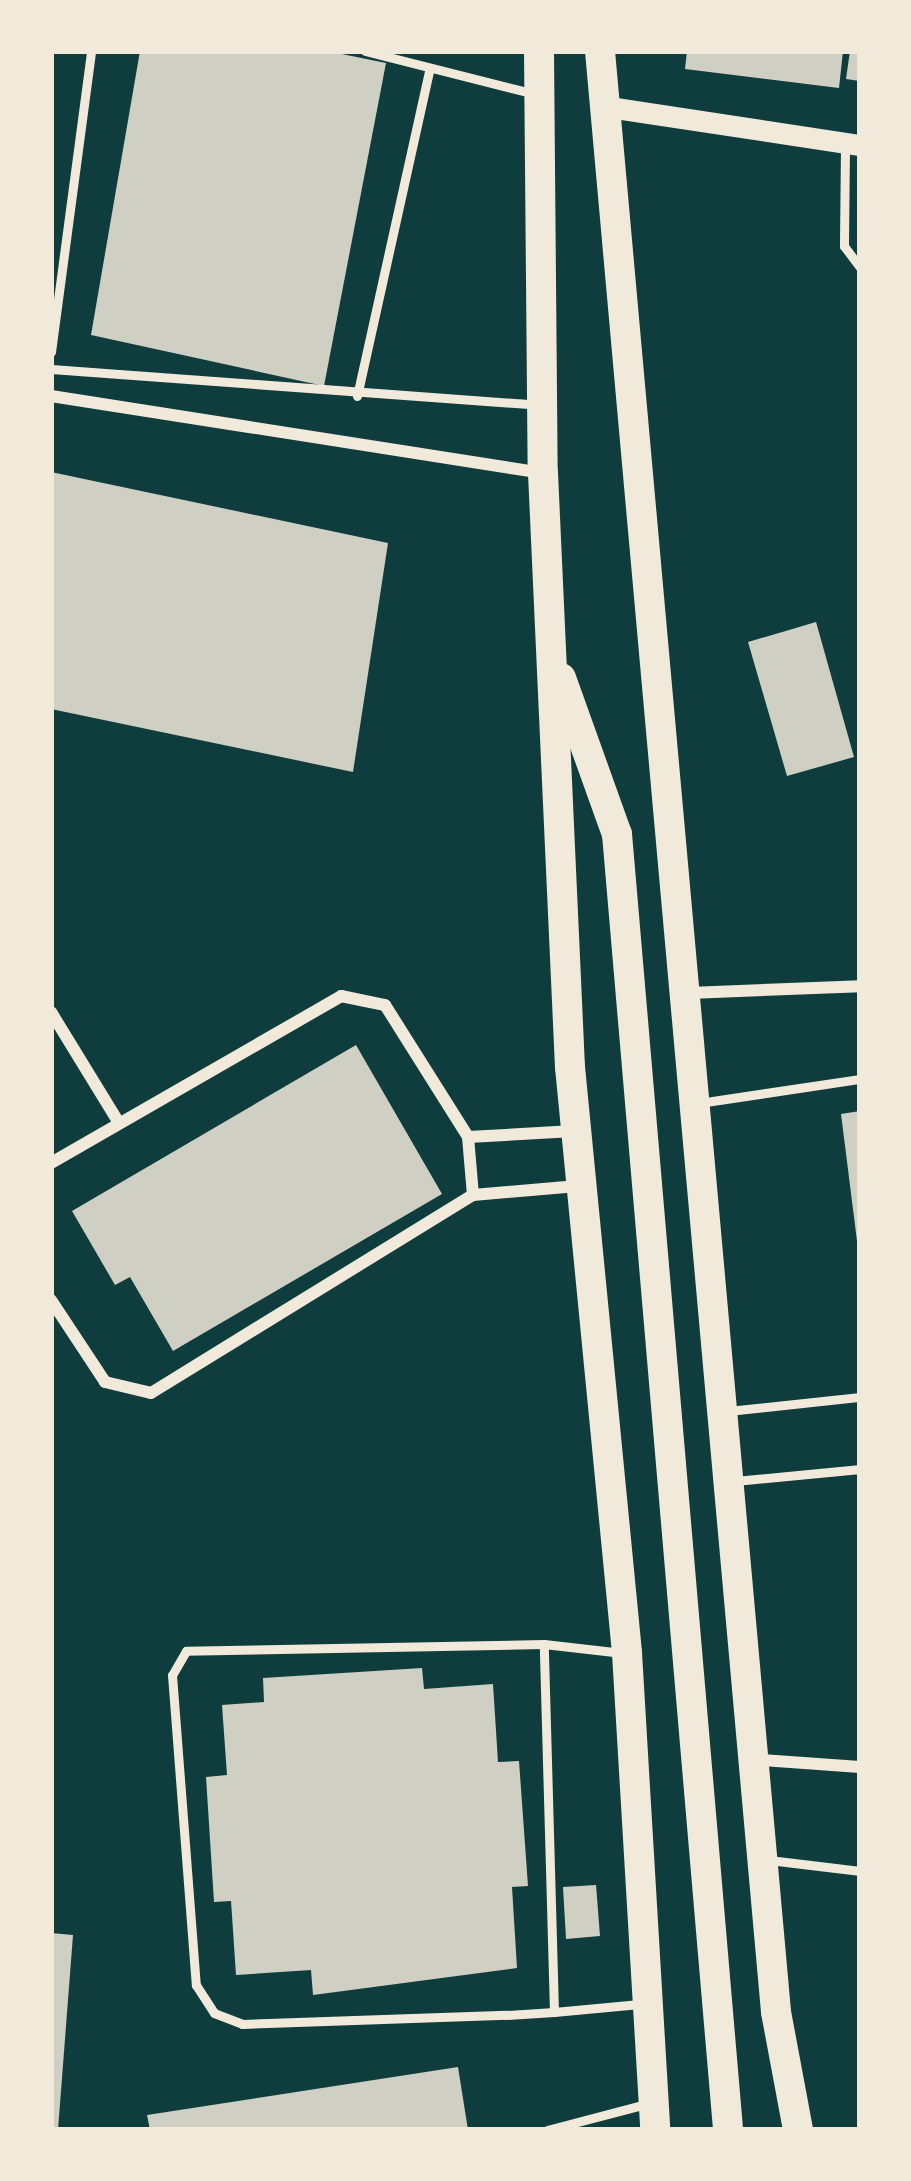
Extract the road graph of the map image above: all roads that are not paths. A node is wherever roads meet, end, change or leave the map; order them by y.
1 (91, 51) edge
2 (365, 51) edge
3 (539, 51) edge
4 (600, 51) edge
5 (430, 68) junction
6 (536, 94) junction
7 (602, 106) junction
8 (853, 144) edge
9 (860, 267) edge
10 (51, 352) edge
11 (51, 369) edge
12 (51, 396) edge
13 (357, 396) junction
14 (542, 405) junction
15 (543, 473) junction
16 (550, 650) junction
17 (860, 986) edge
18 (689, 993) junction
19 (51, 1012) edge
20 (860, 1079) edge
21 (700, 1103) junction
22 (118, 1123) junction
23 (575, 1131) junction
24 (468, 1137) junction
25 (51, 1163) edge
26 (580, 1185) junction
27 (473, 1196) junction
28 (51, 1300) edge
29 (860, 1397) edge
30 (728, 1411) junction
31 (860, 1469) edge
32 (735, 1481) junction
33 (544, 1644) junction
34 (627, 1653) junction
35 (760, 1760) junction
36 (860, 1767) edge
37 (763, 1860) junction
38 (860, 1871) edge
39 (652, 2003) junction
40 (554, 2012) junction
41 (655, 2116) edge
42 (547, 2130) edge
43 (728, 2130) edge
44 (799, 2130) edge

1 - 10 lane
2 - 5 lane
3 - 6 main road
4 - 7 main road
5 - 6 lane
5 - 13 lane
6 - 14 main road
7 - 8 street
7 - 18 main road
8 - 9 lane
11 - 13 lane
12 - 15 street
13 - 14 lane
14 - 15 main road
15 - 16 main road
16 - 23 main road
16 - 43 main road
17 - 18 street
18 - 21 main road
19 - 22 street
20 - 21 lane
21 - 30 main road
22 - 24 street
22 - 25 street
23 - 24 street
23 - 26 main road
24 - 27 street
26 - 27 street
26 - 34 main road
27 - 28 street
29 - 30 lane
30 - 32 main road
31 - 32 lane
32 - 35 main road
33 - 34 lane
33 - 40 lane
33 - 40 lane
34 - 39 main road
35 - 36 street
35 - 37 main road
37 - 38 lane
37 - 44 main road
39 - 40 lane
39 - 41 main road
41 - 42 lane

